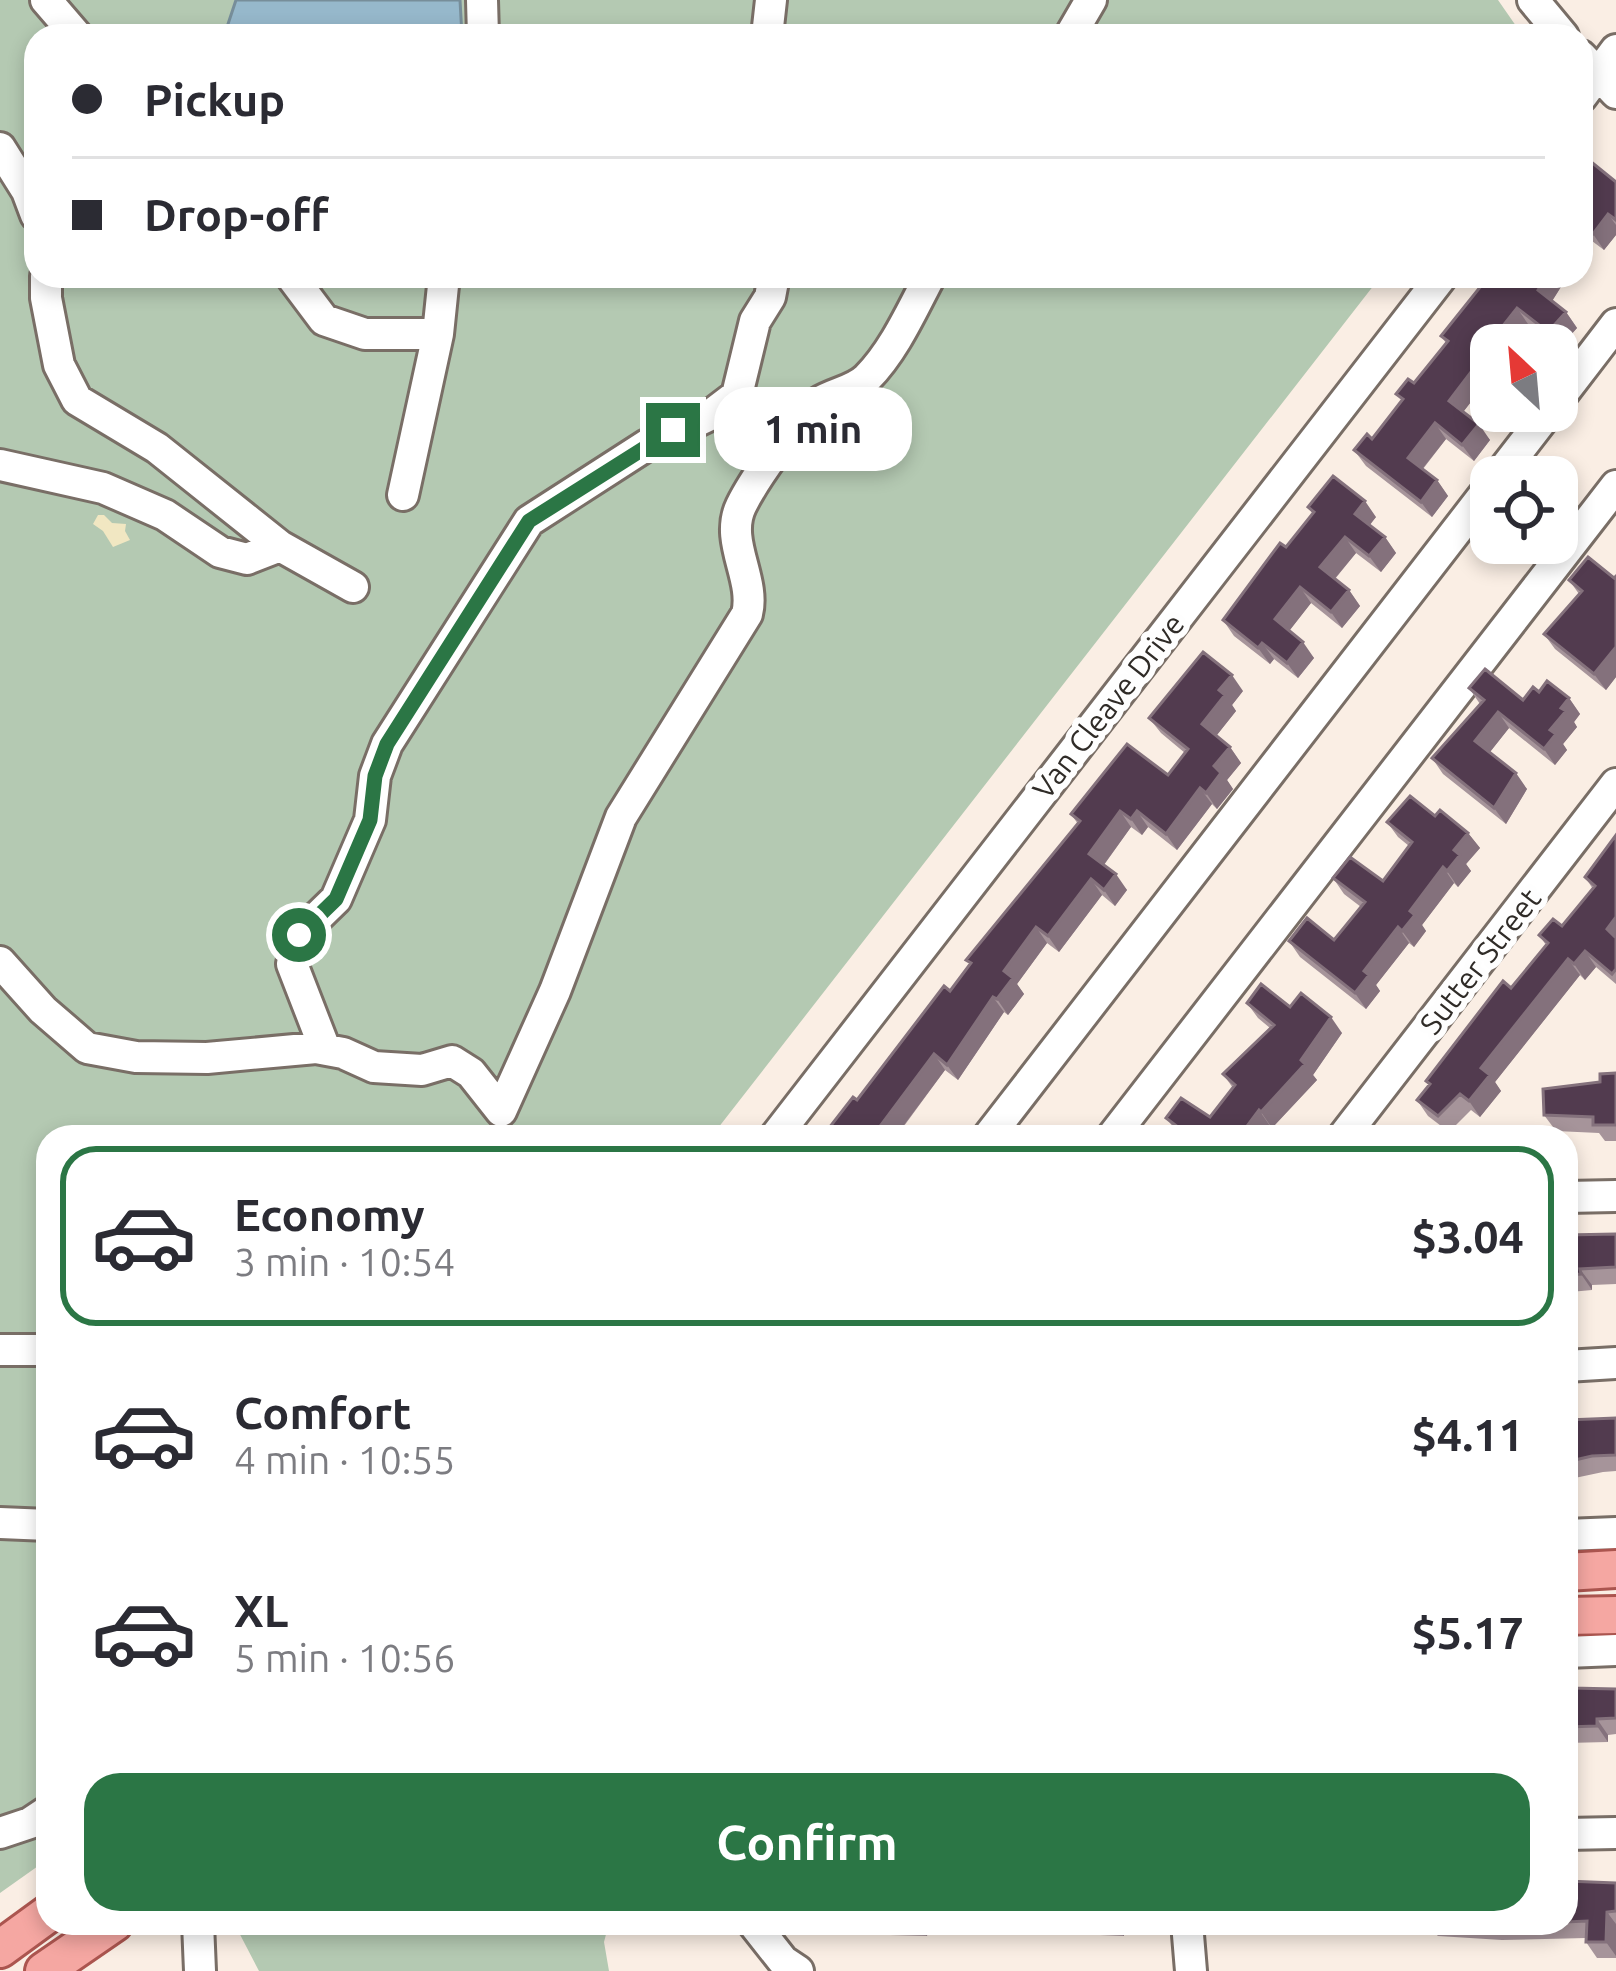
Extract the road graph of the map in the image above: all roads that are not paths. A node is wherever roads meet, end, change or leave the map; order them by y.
1 (46, 0) edge
2 (1533, 0) edge
3 (66, 24) edge
4 (1553, 24) edge
5 (0, 148) edge
6 (24, 186) edge
7 (46, 288) edge
8 (300, 288) edge
9 (443, 288) edge
10 (772, 288) edge
11 (923, 288) edge
12 (1433, 288) edge
13 (1616, 324) edge
14 (438, 334) junction
15 (1578, 373) edge
16 (1533, 432) edge
17 (1514, 456) edge
18 (0, 465) edge
19 (1616, 486) edge
20 (404, 495) dead end
21 (1470, 513) edge
22 (280, 546) junction
23 (353, 587) dead end
24 (1616, 784) edge
25 (0, 962) edge
26 (325, 1049) junction
27 (496, 1124) edge
28 (784, 1125) edge
29 (997, 1125) edge
30 (1121, 1125) edge
31 (1352, 1125) edge
32 (1616, 1196) edge
33 (1578, 1197) edge
34 (0, 1350) edge
35 (36, 1350) edge
36 (1616, 1363) edge
37 (1578, 1365) edge
38 (0, 1523) edge
39 (36, 1524) edge
40 (1616, 1533) edge
41 (1578, 1535) edge
42 (1616, 1569) edge
43 (1578, 1571) edge
44 (1616, 1615) edge
45 (1578, 1616) edge
46 (1616, 1650) edge
47 (1578, 1652) edge
48 (36, 1819) edge
49 (0, 1832) edge
50 (1616, 1833) edge
51 (1578, 1834) edge
52 (36, 1923) edge
53 (96, 1935) edge
54 (198, 1935) edge
55 (762, 1935) edge
56 (1188, 1935) edge
57 (0, 1949) edge
58 (44, 1971) edge
59 (200, 1971) edge
60 (799, 1971) edge
61 (1190, 1971) edge

1 - 3 street
2 - 4 street
5 - 6 street
7 - 22 street
8 - 14 street
9 - 14 street
10 - 26 street
11 - 27 street
12 - 28 street, Van Cleave Drive
13 - 15 street
14 - 20 street
16 - 17 street
18 - 22 street
19 - 30 street
21 - 29 street
22 - 23 street
24 - 31 street, Sutter Street
25 - 26 street
26 - 27 street
32 - 33 street
34 - 35 street
36 - 37 street
38 - 39 street
40 - 41 street
42 - 43 main road
44 - 45 main road
46 - 47 street
48 - 49 street
50 - 51 street
52 - 57 main road
53 - 58 main road
54 - 59 street
55 - 60 street
56 - 61 street

